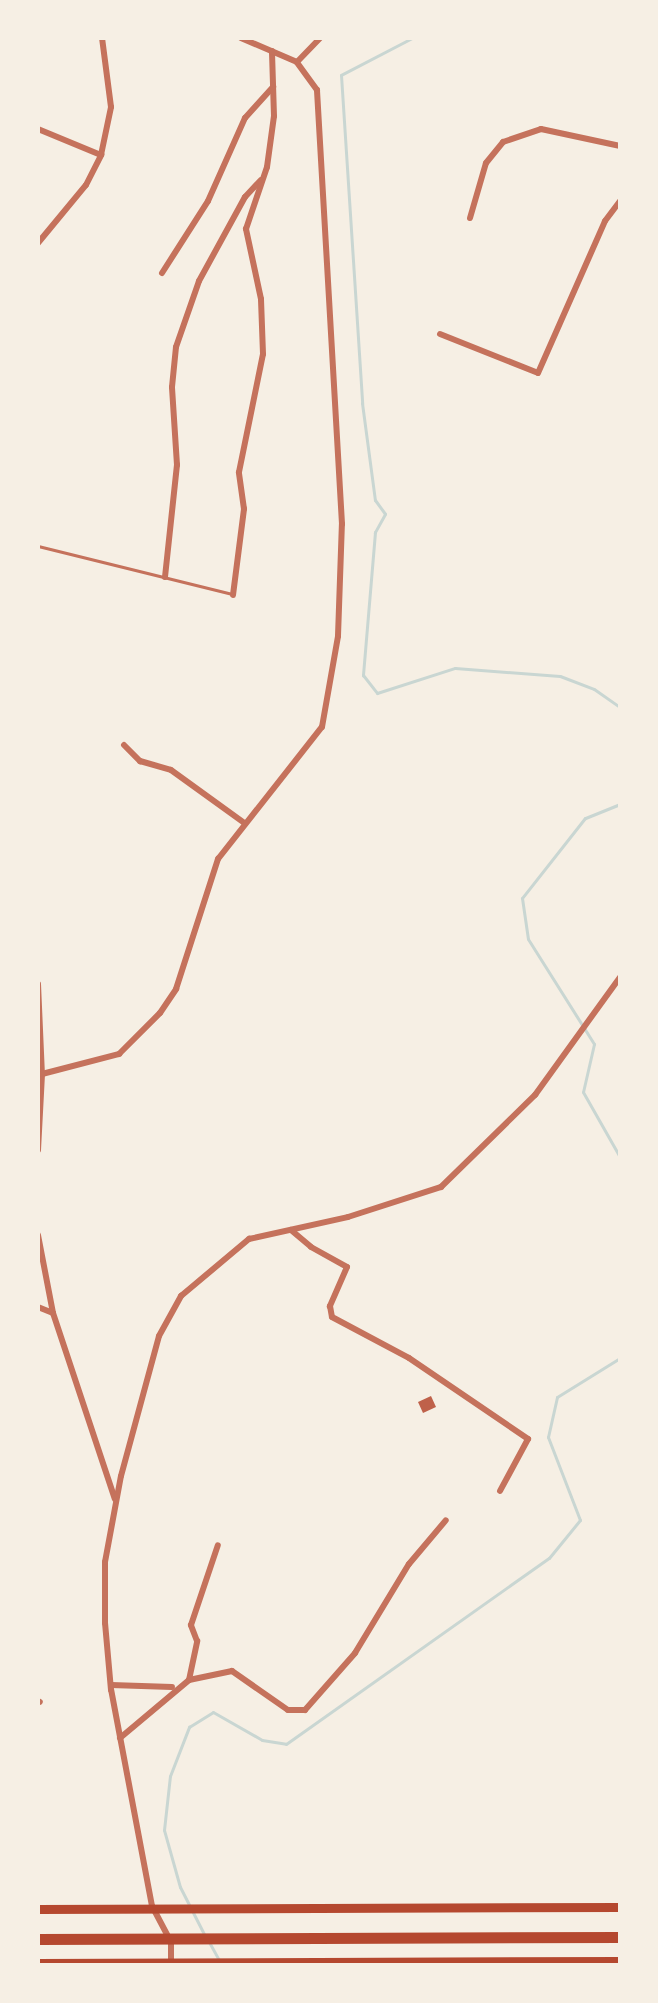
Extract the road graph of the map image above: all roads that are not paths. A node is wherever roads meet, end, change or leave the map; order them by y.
1 (102, 38) edge
2 (241, 38) edge
3 (320, 38) edge
4 (272, 51) junction
5 (297, 62) junction
6 (273, 87) junction
7 (38, 129) edge
8 (620, 146) edge
9 (101, 155) junction
10 (264, 177) junction
11 (620, 201) edge
12 (470, 218) dead end
13 (38, 243) edge
14 (162, 273) dead end
15 (440, 334) dead end
16 (38, 546) edge
17 (165, 577) junction
18 (233, 595) joint
19 (124, 745) dead end
20 (243, 822) junction
21 (620, 977) edge
22 (38, 984) edge
23 (42, 1074) junction
24 (38, 1150) edge
25 (291, 1230) junction
26 (38, 1235) edge
27 (38, 1307) edge
28 (53, 1313) junction
29 (500, 1491) dead end
30 (116, 1503) junction
31 (446, 1520) dead end
32 (218, 1545) dead end
33 (189, 1680) junction
34 (111, 1685) junction
35 (172, 1687) dead end
36 (120, 1738) junction
37 (154, 1906) junction
38 (620, 1907) edge
39 (38, 1909) edge
40 (620, 1937) edge
41 (38, 1939) edge
42 (620, 1962) edge
43 (38, 1964) edge
44 (171, 1965) edge

1 - 9 street
2 - 4 street
3 - 5 street
4 - 5 street
4 - 6 street
5 - 20 street
6 - 10 street
6 - 14 street
7 - 9 street
8 - 12 street
9 - 13 street
10 - 17 street
10 - 18 street
11 - 15 street
16 - 17 lane
17 - 18 lane
19 - 20 street
20 - 23 street
21 - 25 street
22 - 23 street
23 - 24 street
25 - 29 street
25 - 30 street
26 - 28 street
27 - 28 street
28 - 30 street
30 - 34 street
31 - 33 street
32 - 33 street
33 - 36 street
34 - 35 street
34 - 36 street
36 - 37 street
37 - 38 main road
37 - 39 main road
37 - 44 street
40 - 41 highway
42 - 43 highway

